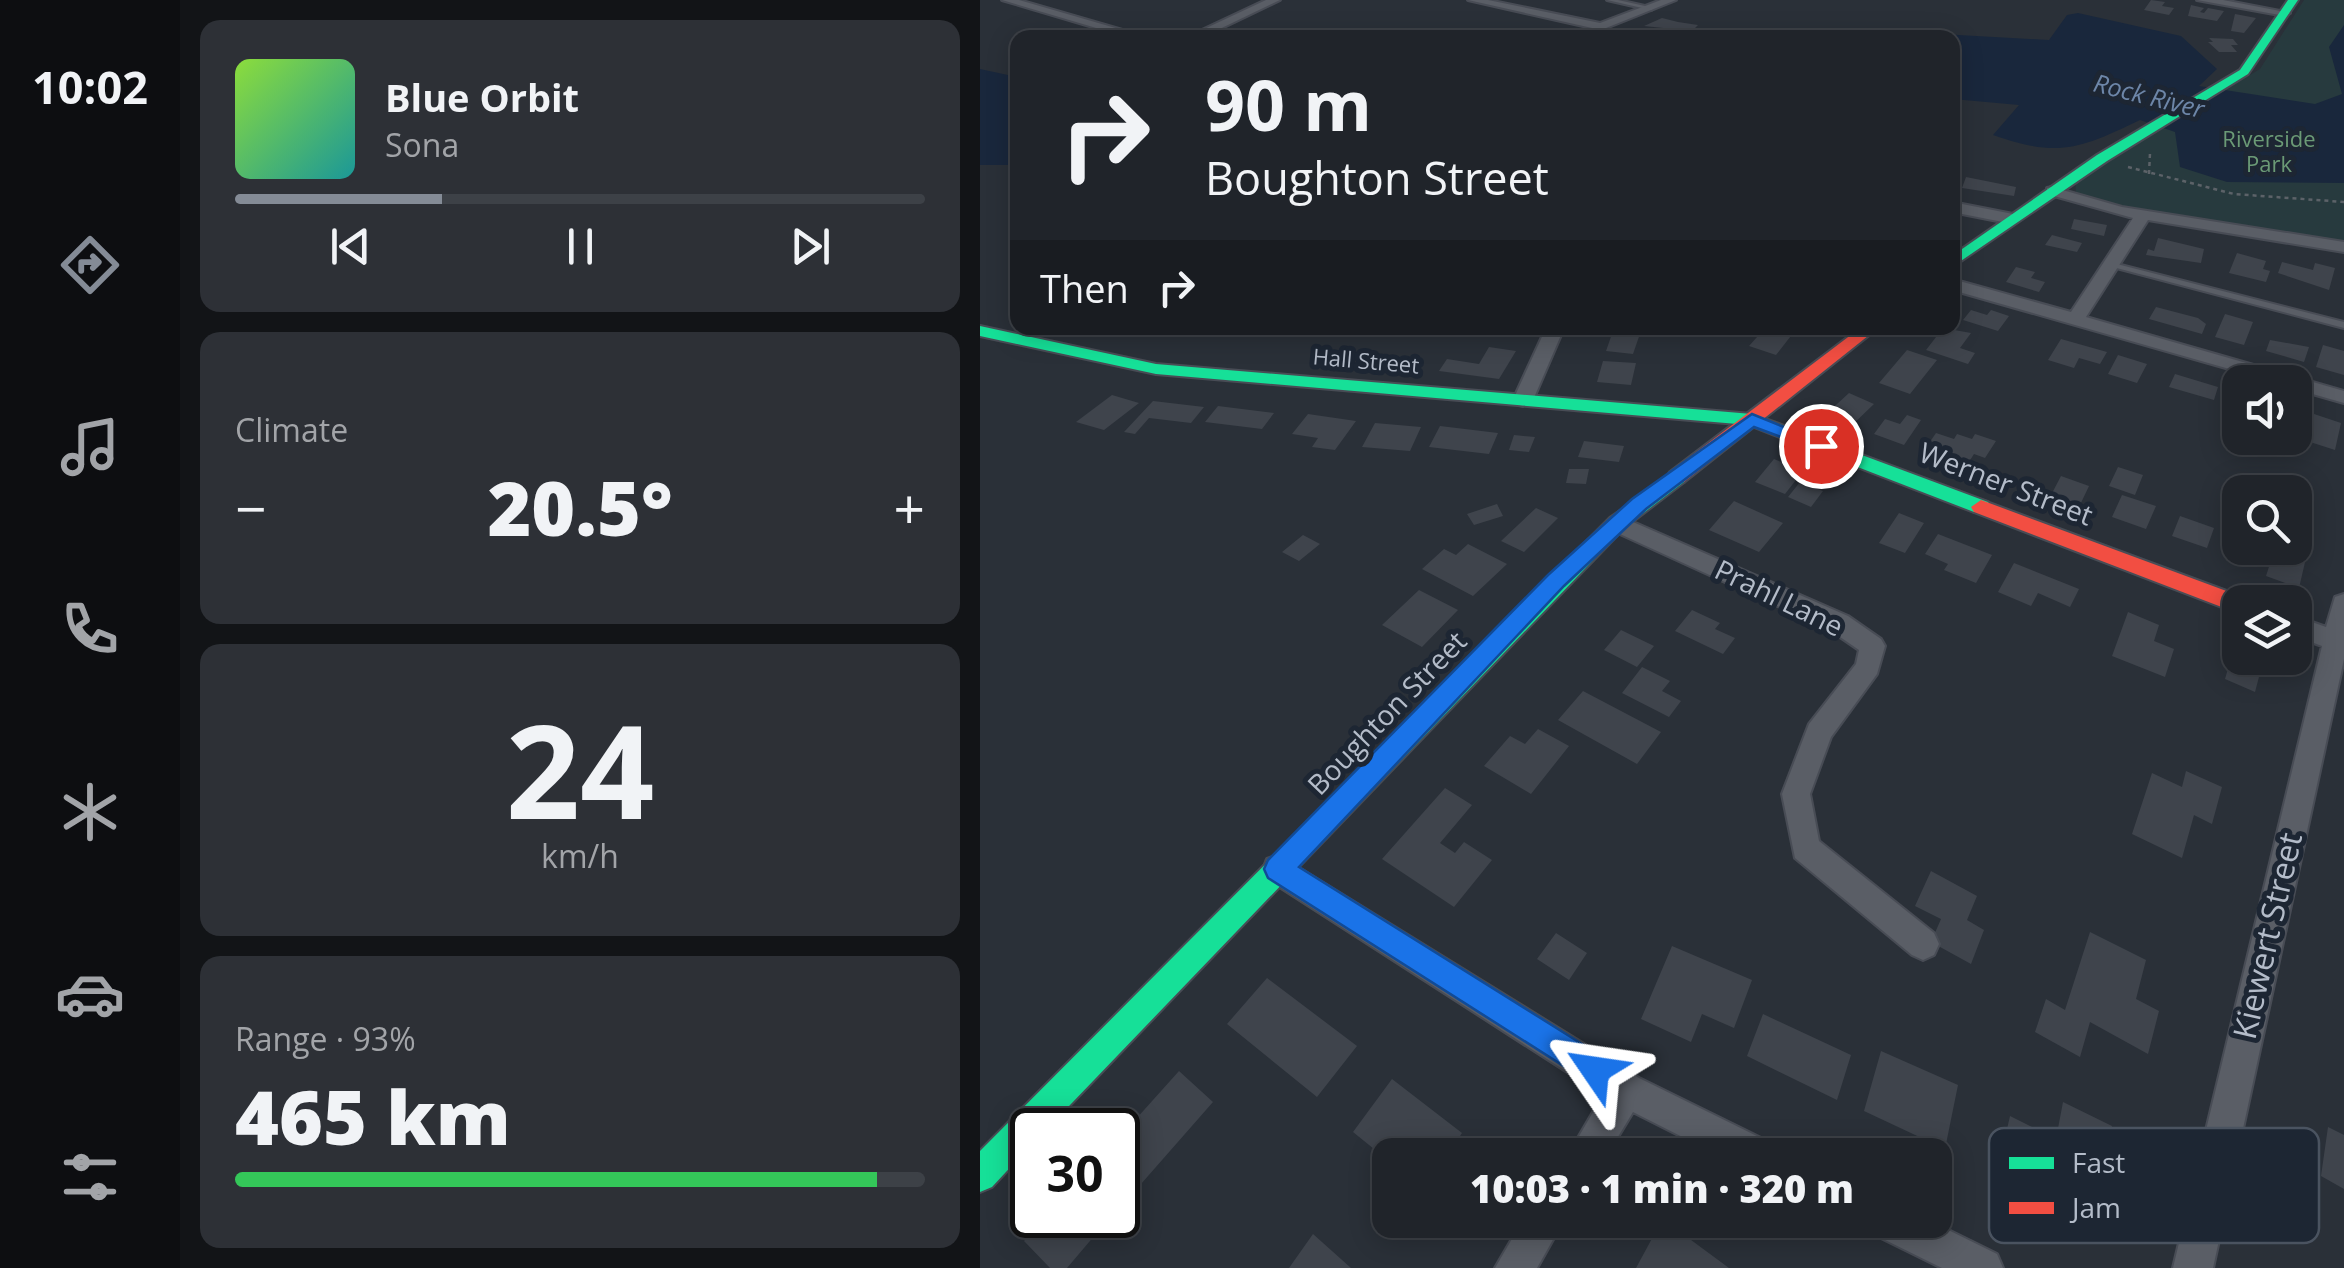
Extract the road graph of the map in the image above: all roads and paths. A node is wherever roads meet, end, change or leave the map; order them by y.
1 (1007, 0) edge
2 (1275, 0) edge
3 (1472, 0) edge
4 (1610, 0) edge
5 (1672, 0) edge
6 (2202, 0) edge
7 (1076, 7) dead end
8 (2289, 7) edge
9 (1650, 8) junction
10 (1058, 14) junction
11 (1115, 30) edge
12 (1208, 30) edge
13 (2102, 158) junction
14 (2052, 191) junction
15 (2344, 202) edge
16 (1960, 208) edge
17 (2143, 216) junction
18 (2012, 218) junction
19 (2344, 247) edge
20 (1960, 257) edge
21 (2112, 264) junction
22 (1960, 286) edge
23 (2076, 318) junction
24 (2344, 326) edge
25 (980, 331) edge
26 (1552, 335) edge
27 (1861, 335) edge
28 (2234, 365) edge
29 (2312, 388) edge
30 (2344, 398) edge
31 (1524, 400) junction
32 (1752, 420) junction
33 (1617, 522) junction
34 (2222, 598) edge
35 (2344, 603) edge
36 (2312, 632) edge
37 (2340, 643) edge
38 (1278, 869) junction
39 (1923, 944) dead end
40 (1626, 1090) junction
41 (2226, 1128) edge
42 (1596, 1138) edge
43 (1722, 1138) edge
44 (980, 1175) edge
45 (1534, 1238) edge
46 (1922, 1238) edge
47 (2199, 1243) edge
48 (1515, 1268) edge
49 (1983, 1268) edge
50 (2193, 1268) edge

1 - 10 street
2 - 12 street
3 - 9 street
4 - 9 lane
5 - 9 street
6 - 8 street
7 - 10 street
8 - 13 street
10 - 11 street
13 - 14 street
13 - 15 path
14 - 17 street
14 - 18 street
16 - 18 street
17 - 19 street
17 - 21 street
18 - 20 street
21 - 23 street
21 - 24 lane
22 - 23 street
23 - 28 street
25 - 31 street, Hall Street
26 - 31 street
27 - 32 street, Boughton Street
29 - 30 street
31 - 32 street, Hall Street
32 - 33 street, Boughton Street
32 - 34 street, Werner Street
33 - 38 street, Boughton Street
33 - 39 street, Prahl Lane
35 - 37 street, Kiewert Street
36 - 37 street
37 - 41 street, Kiewert Street
38 - 40 street
38 - 44 street, Boughton Street
40 - 42 street
40 - 43 street
45 - 48 street
46 - 49 street
47 - 50 street, Kiewert Street

